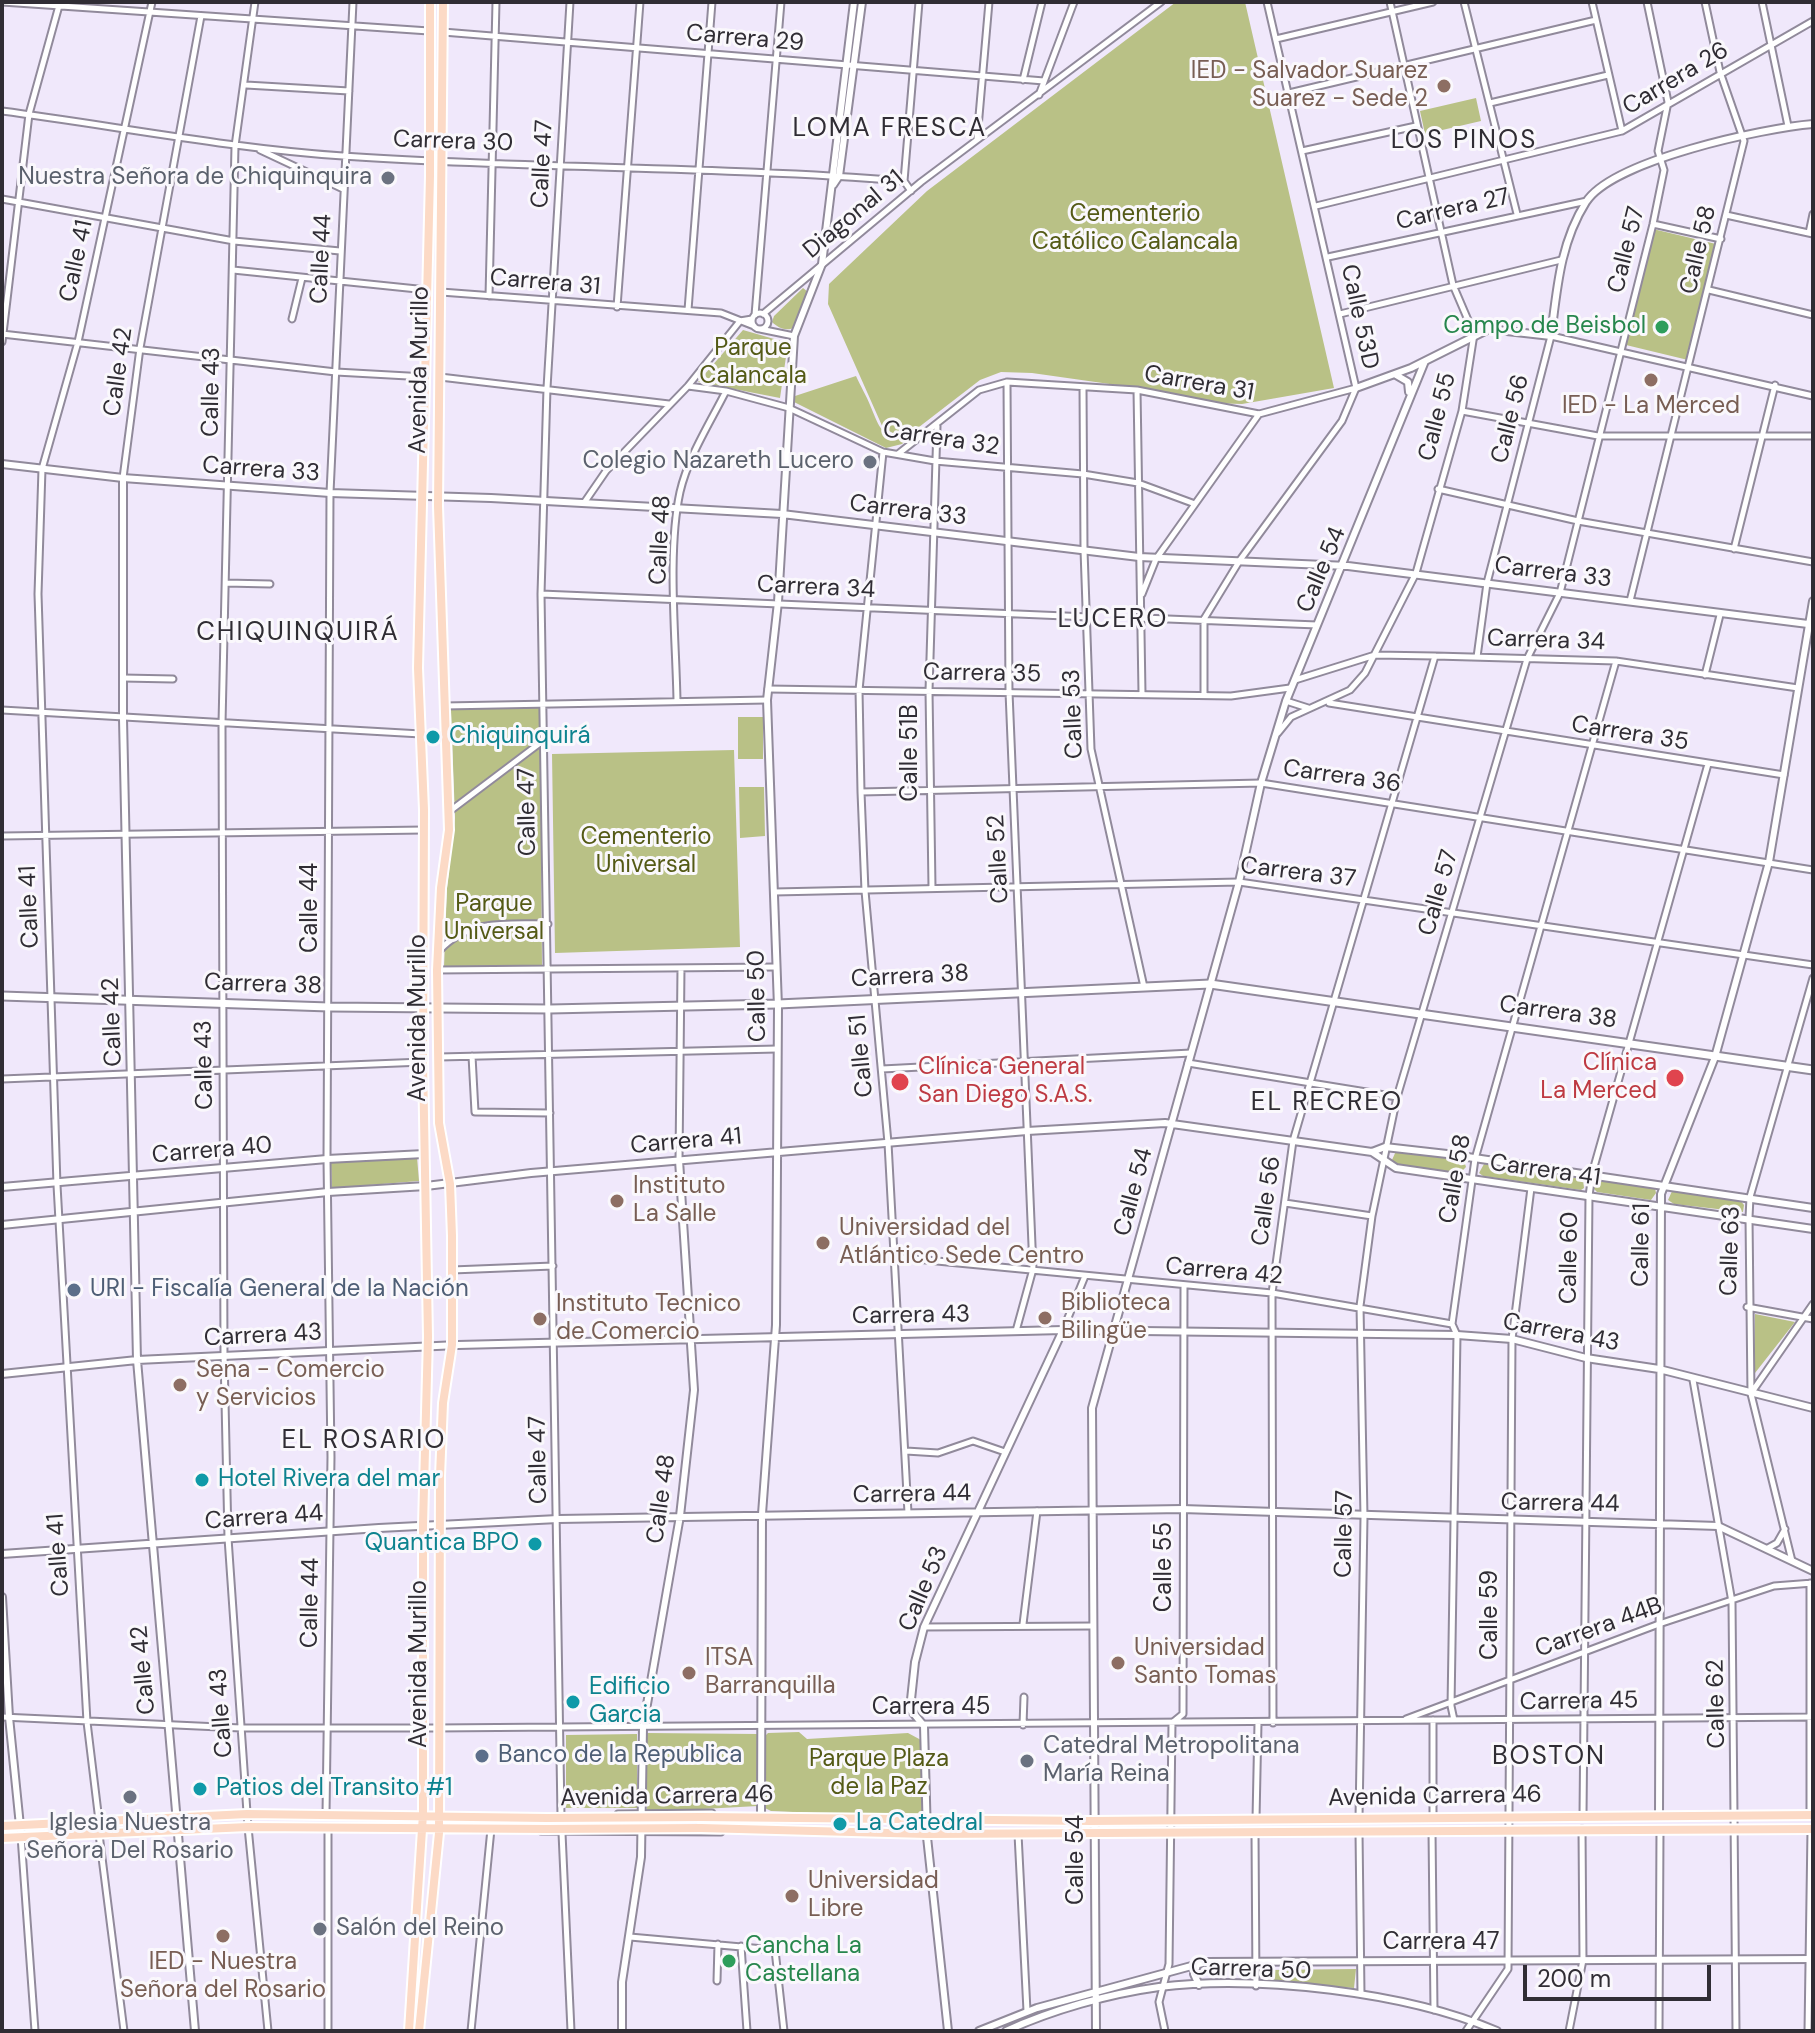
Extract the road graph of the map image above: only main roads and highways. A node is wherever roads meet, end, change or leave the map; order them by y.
1 (430, 2) edge
2 (443, 2) edge
3 (2, 996) edge
4 (424, 1008) junction
5 (438, 1008) junction
6 (1813, 1070) edge
7 (439, 1800) junction
8 (423, 1814) junction
9 (439, 1815) junction
10 (453, 1815) junction
11 (1812, 1815) edge
12 (2, 1826) edge
13 (423, 1829) junction
14 (439, 1829) junction
15 (1812, 1829) edge
16 (2, 1838) edge
17 (409, 2031) edge
18 (419, 2031) edge

1 - 4 main road, Avenida Murillo
2 - 5 main road, Avenida Murillo
3 - 4 main road, Carrera 38
4 - 5 main road, Carrera 38
4 - 8 main road, Avenida Murillo
5 - 6 main road, Carrera 38
5 - 7 main road, Avenida Murillo
7 - 9 main road, Avenida Murillo
7 - 10 main road
8 - 9 main road, Avenida Carrera 46
8 - 12 main road, Avenida Carrera 46
8 - 13 main road, Avenida Murillo
9 - 10 main road, Avenida Carrera 46
9 - 14 main road, Avenida Murillo
10 - 11 main road, Avenida Carrera 46, bridge
13 - 14 main road, Avenida Carrera 46
13 - 16 main road, Avenida Carrera 46
13 - 17 main road, Avenida Murillo
14 - 15 main road, Avenida Carrera 46, bridge
14 - 18 main road, Avenida Murillo

